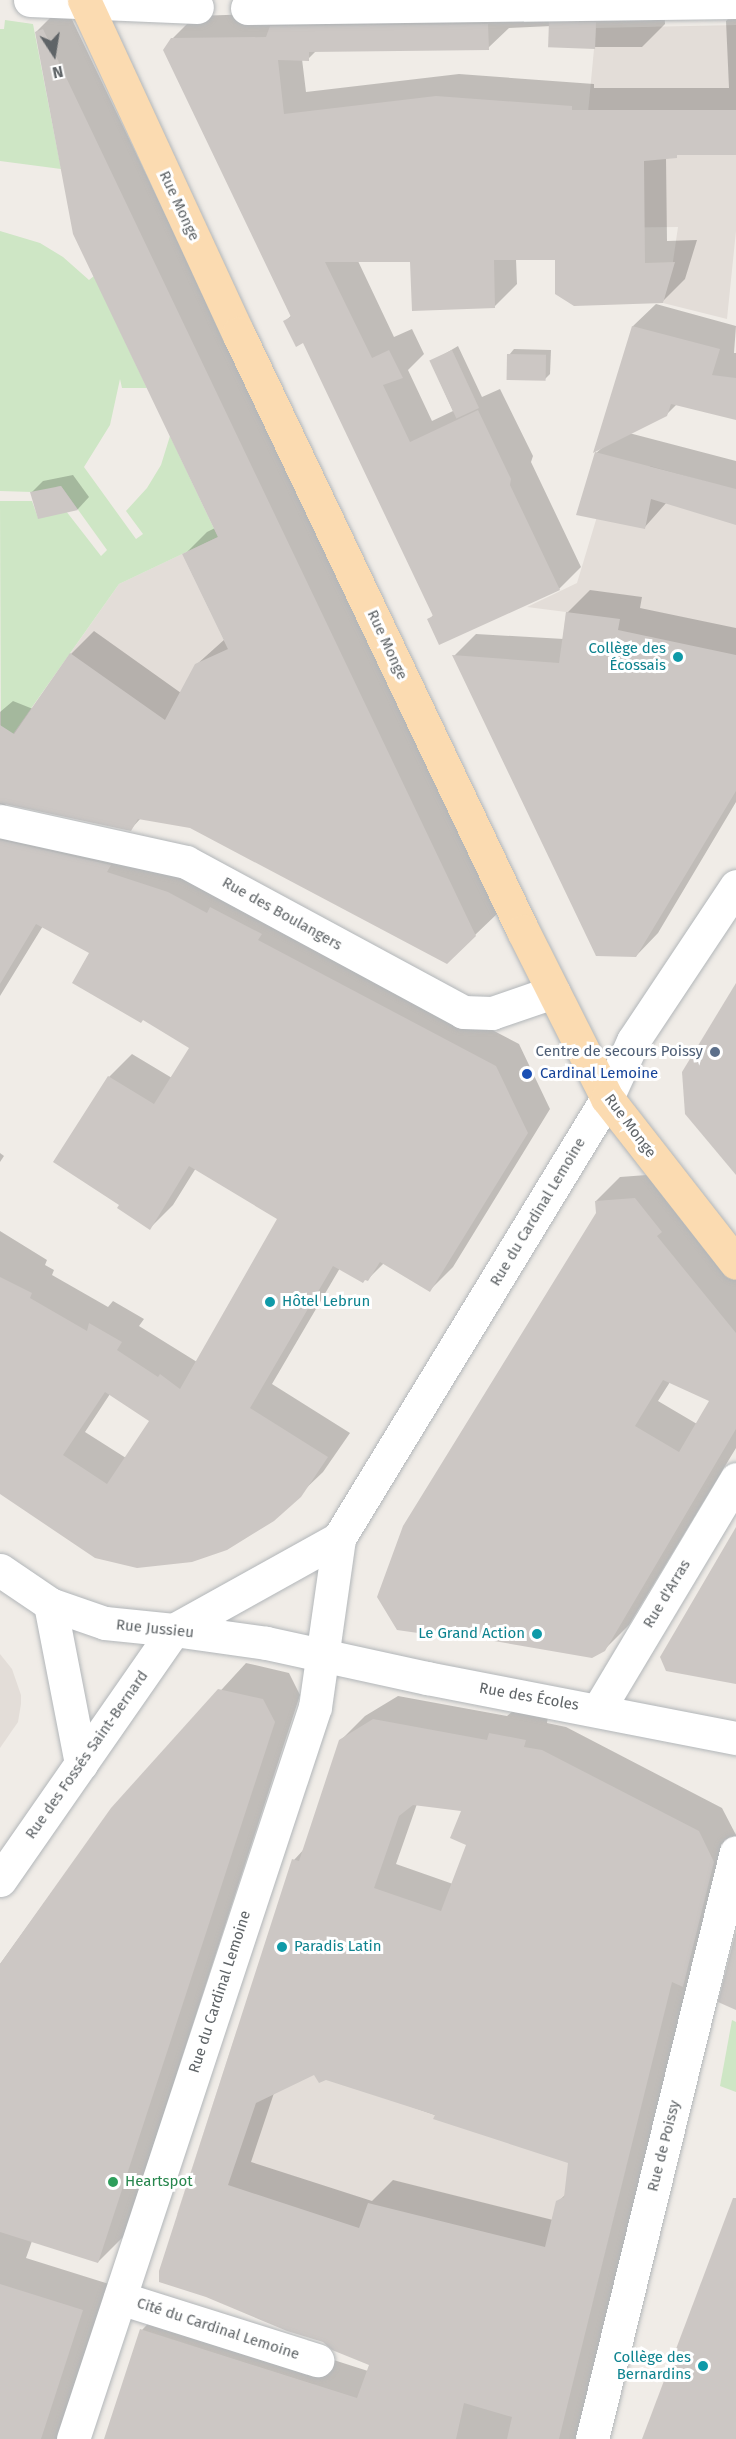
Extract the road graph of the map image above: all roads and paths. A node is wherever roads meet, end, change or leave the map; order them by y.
1 (30, 0) edge
2 (85, 1) edge
3 (736, 2) edge
4 (197, 7) dead end
5 (247, 8) dead end
6 (0, 821) edge
7 (733, 898) edge
8 (553, 992) junction
9 (607, 1098) junction
10 (736, 1263) edge
11 (736, 1479) edge
12 (339, 1538) junction
13 (0, 1570) edge
14 (50, 1604) junction
15 (174, 1630) junction
16 (322, 1654) junction
17 (598, 1710) junction
18 (736, 1738) edge
19 (81, 1764) junction
20 (736, 1852) edge
21 (0, 1880) edge
22 (120, 2298) junction
23 (317, 2360) dead end
24 (74, 2439) edge
25 (592, 2439) edge

1 - 2 street
2 - 4 street
2 - 8 main road, Rue Monge
3 - 5 street
6 - 8 street, Rue des Boulangers
7 - 9 street, Rue du Cardinal Lemoine
8 - 9 main road, Rue Monge
9 - 10 main road, Rue Monge
9 - 12 street, Rue du Cardinal Lemoine
11 - 17 street, Rue d'Arras
12 - 15 street, Rue du Cardinal Lemoine
12 - 16 street, Rue du Cardinal Lemoine
13 - 14 street, Rue Jussieu
14 - 15 street, Rue Jussieu
14 - 19 street
15 - 16 street, Rue Jussieu
15 - 19 street, Rue des Fossés Saint-Bernard
16 - 17 street, Rue des Écoles
16 - 22 street, Rue du Cardinal Lemoine
17 - 18 street, Rue des Écoles
19 - 21 street, Rue des Fossés Saint-Bernard
20 - 25 street, Rue de Poissy
22 - 23 street, Cité du Cardinal Lemoine
22 - 24 street, Rue du Cardinal Lemoine

